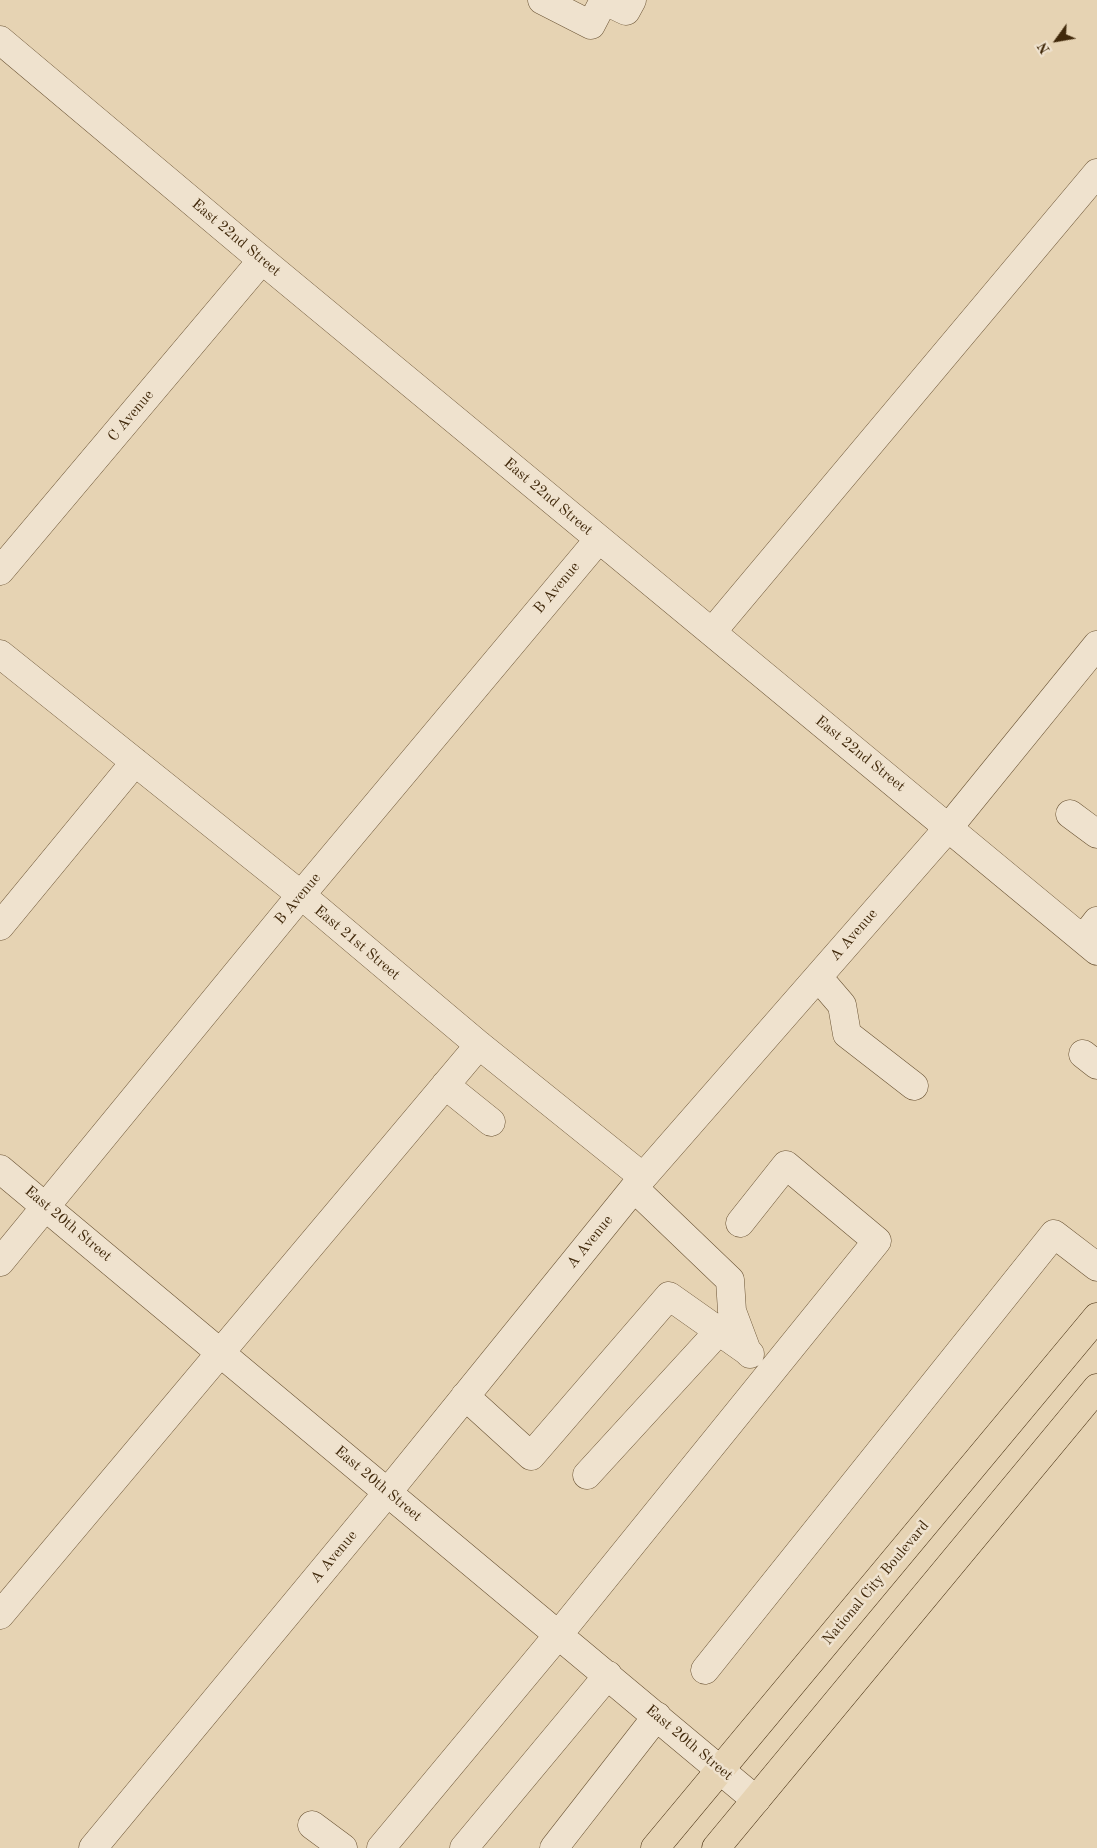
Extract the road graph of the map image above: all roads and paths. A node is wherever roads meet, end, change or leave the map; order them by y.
1 (542, 0) edge
2 (603, 0) edge
3 (632, 0) edge
4 (0, 40) edge
5 (1097, 173) edge
6 (262, 260) junction
7 (599, 539) junction
8 (0, 571) edge
9 (712, 632) junction
10 (1097, 645) edge
11 (0, 654) edge
12 (135, 762) junction
13 (1070, 814) dead end
14 (949, 827) junction
15 (1097, 834) edge
16 (301, 895) junction
17 (0, 926) edge
18 (1092, 937) edge
19 (818, 977) junction
20 (479, 1045) junction
21 (445, 1085) junction
22 (914, 1086) dead end
23 (490, 1122) dead end
24 (0, 1169) edge
25 (639, 1183) junction
26 (46, 1206) junction
27 (740, 1223) dead end
28 (0, 1262) edge
29 (1097, 1267) edge
30 (1097, 1317) edge
31 (718, 1332) junction
32 (747, 1351) junction
33 (222, 1353) junction
34 (772, 1371) junction
35 (1097, 1388) edge
36 (465, 1396) junction
37 (587, 1475) dead end
38 (387, 1493) junction
39 (0, 1615) edge
40 (559, 1634) junction
41 (705, 1670) dead end
42 (608, 1676) junction
43 (657, 1716) junction
44 (720, 1770) junction
45 (756, 1800) junction
46 (312, 1825) dead end
47 (93, 1848) edge
48 (343, 1848) edge
49 (381, 1848) edge
50 (464, 1848) edge
51 (554, 1848) edge
52 (655, 1848) edge
53 (716, 1848) edge

1 - 2 street
2 - 3 street
4 - 6 street, East 22nd Street
5 - 9 street
6 - 7 street, East 22nd Street
6 - 8 street, C Avenue
7 - 9 street, East 22nd Street
7 - 16 street, B Avenue
9 - 14 street, East 22nd Street
10 - 14 street, A Avenue
11 - 12 street, East 21st Street
12 - 16 street, East 21st Street
12 - 17 street
13 - 15 street
14 - 18 street, East 22nd Street
14 - 19 street, A Avenue
16 - 20 street, East 21st Street
16 - 26 street, B Avenue
19 - 22 street
19 - 25 street, A Avenue
20 - 21 street
20 - 25 street, East 21st Street
21 - 23 street
21 - 33 street
24 - 26 street, East 20th Street
25 - 32 street, East 21st Street
25 - 36 street, A Avenue
26 - 28 street, B Avenue
26 - 33 street, East 20th Street
27 - 34 street
29 - 41 street
30 - 44 main road, National City Boulevard
31 - 32 street
31 - 36 street
31 - 37 street
32 - 34 street
33 - 38 street, East 20th Street
33 - 39 street
34 - 40 street
35 - 45 main road
36 - 38 street, A Avenue
38 - 40 street, East 20th Street
38 - 47 street, A Avenue
40 - 42 street, East 20th Street
40 - 49 street
42 - 43 street, East 20th Street
42 - 50 street
43 - 44 street, East 20th Street
43 - 51 street
44 - 45 street, East 20th Street
44 - 52 main road, National City Boulevard
45 - 53 main road
46 - 48 street

